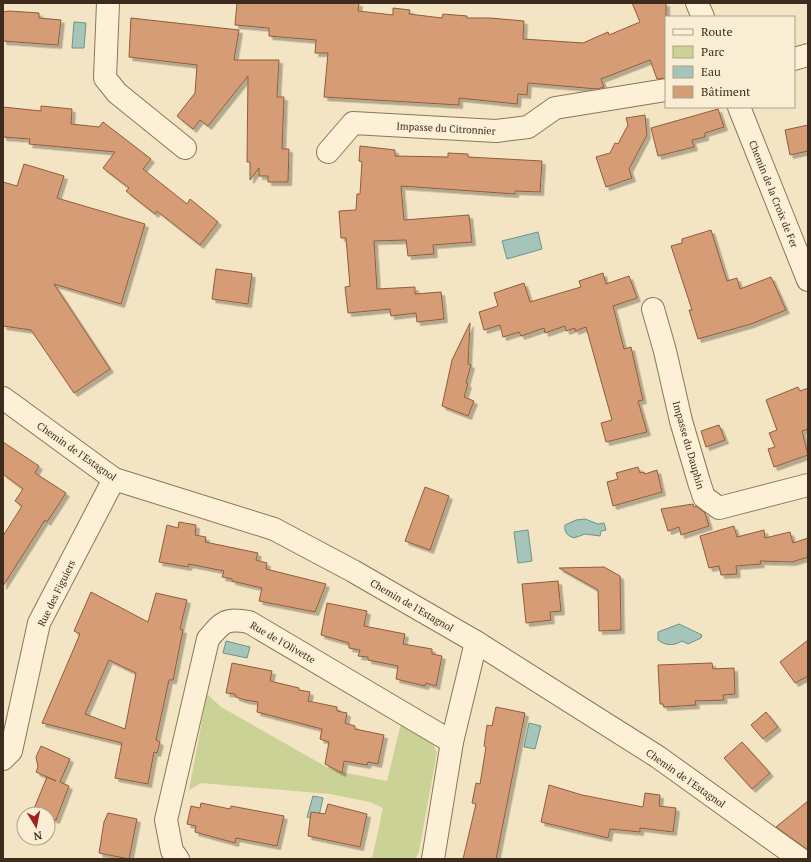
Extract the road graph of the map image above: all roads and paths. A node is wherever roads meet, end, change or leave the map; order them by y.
1 (108, 3) edge
2 (697, 3) edge
3 (703, 16) edge
4 (808, 56) edge
5 (795, 59) edge
6 (665, 90) edge
7 (740, 108) edge
8 (185, 148) dead end
9 (328, 152) dead end
10 (808, 280) edge
11 (653, 309) dead end
12 (3, 398) edge
13 (114, 479) junction
14 (808, 485) edge
15 (476, 642) junction
16 (452, 742) junction
17 (3, 759) edge
18 (178, 859) edge
19 (433, 859) edge
20 (800, 859) edge

1 - 8 street
2 - 3 street
4 - 5 street
6 - 9 street, Impasse du Citronnier
7 - 10 street, Chemin de la Croix de Fer
11 - 14 street, Impasse du Dauphin
12 - 13 street, Chemin de l'Estagnol
13 - 15 street, Chemin de l'Estagnol
13 - 17 street, Rue des Figuiers
15 - 16 street
15 - 20 street, Chemin de l'Estagnol
16 - 18 street, Rue de l'Olivette
16 - 19 street

